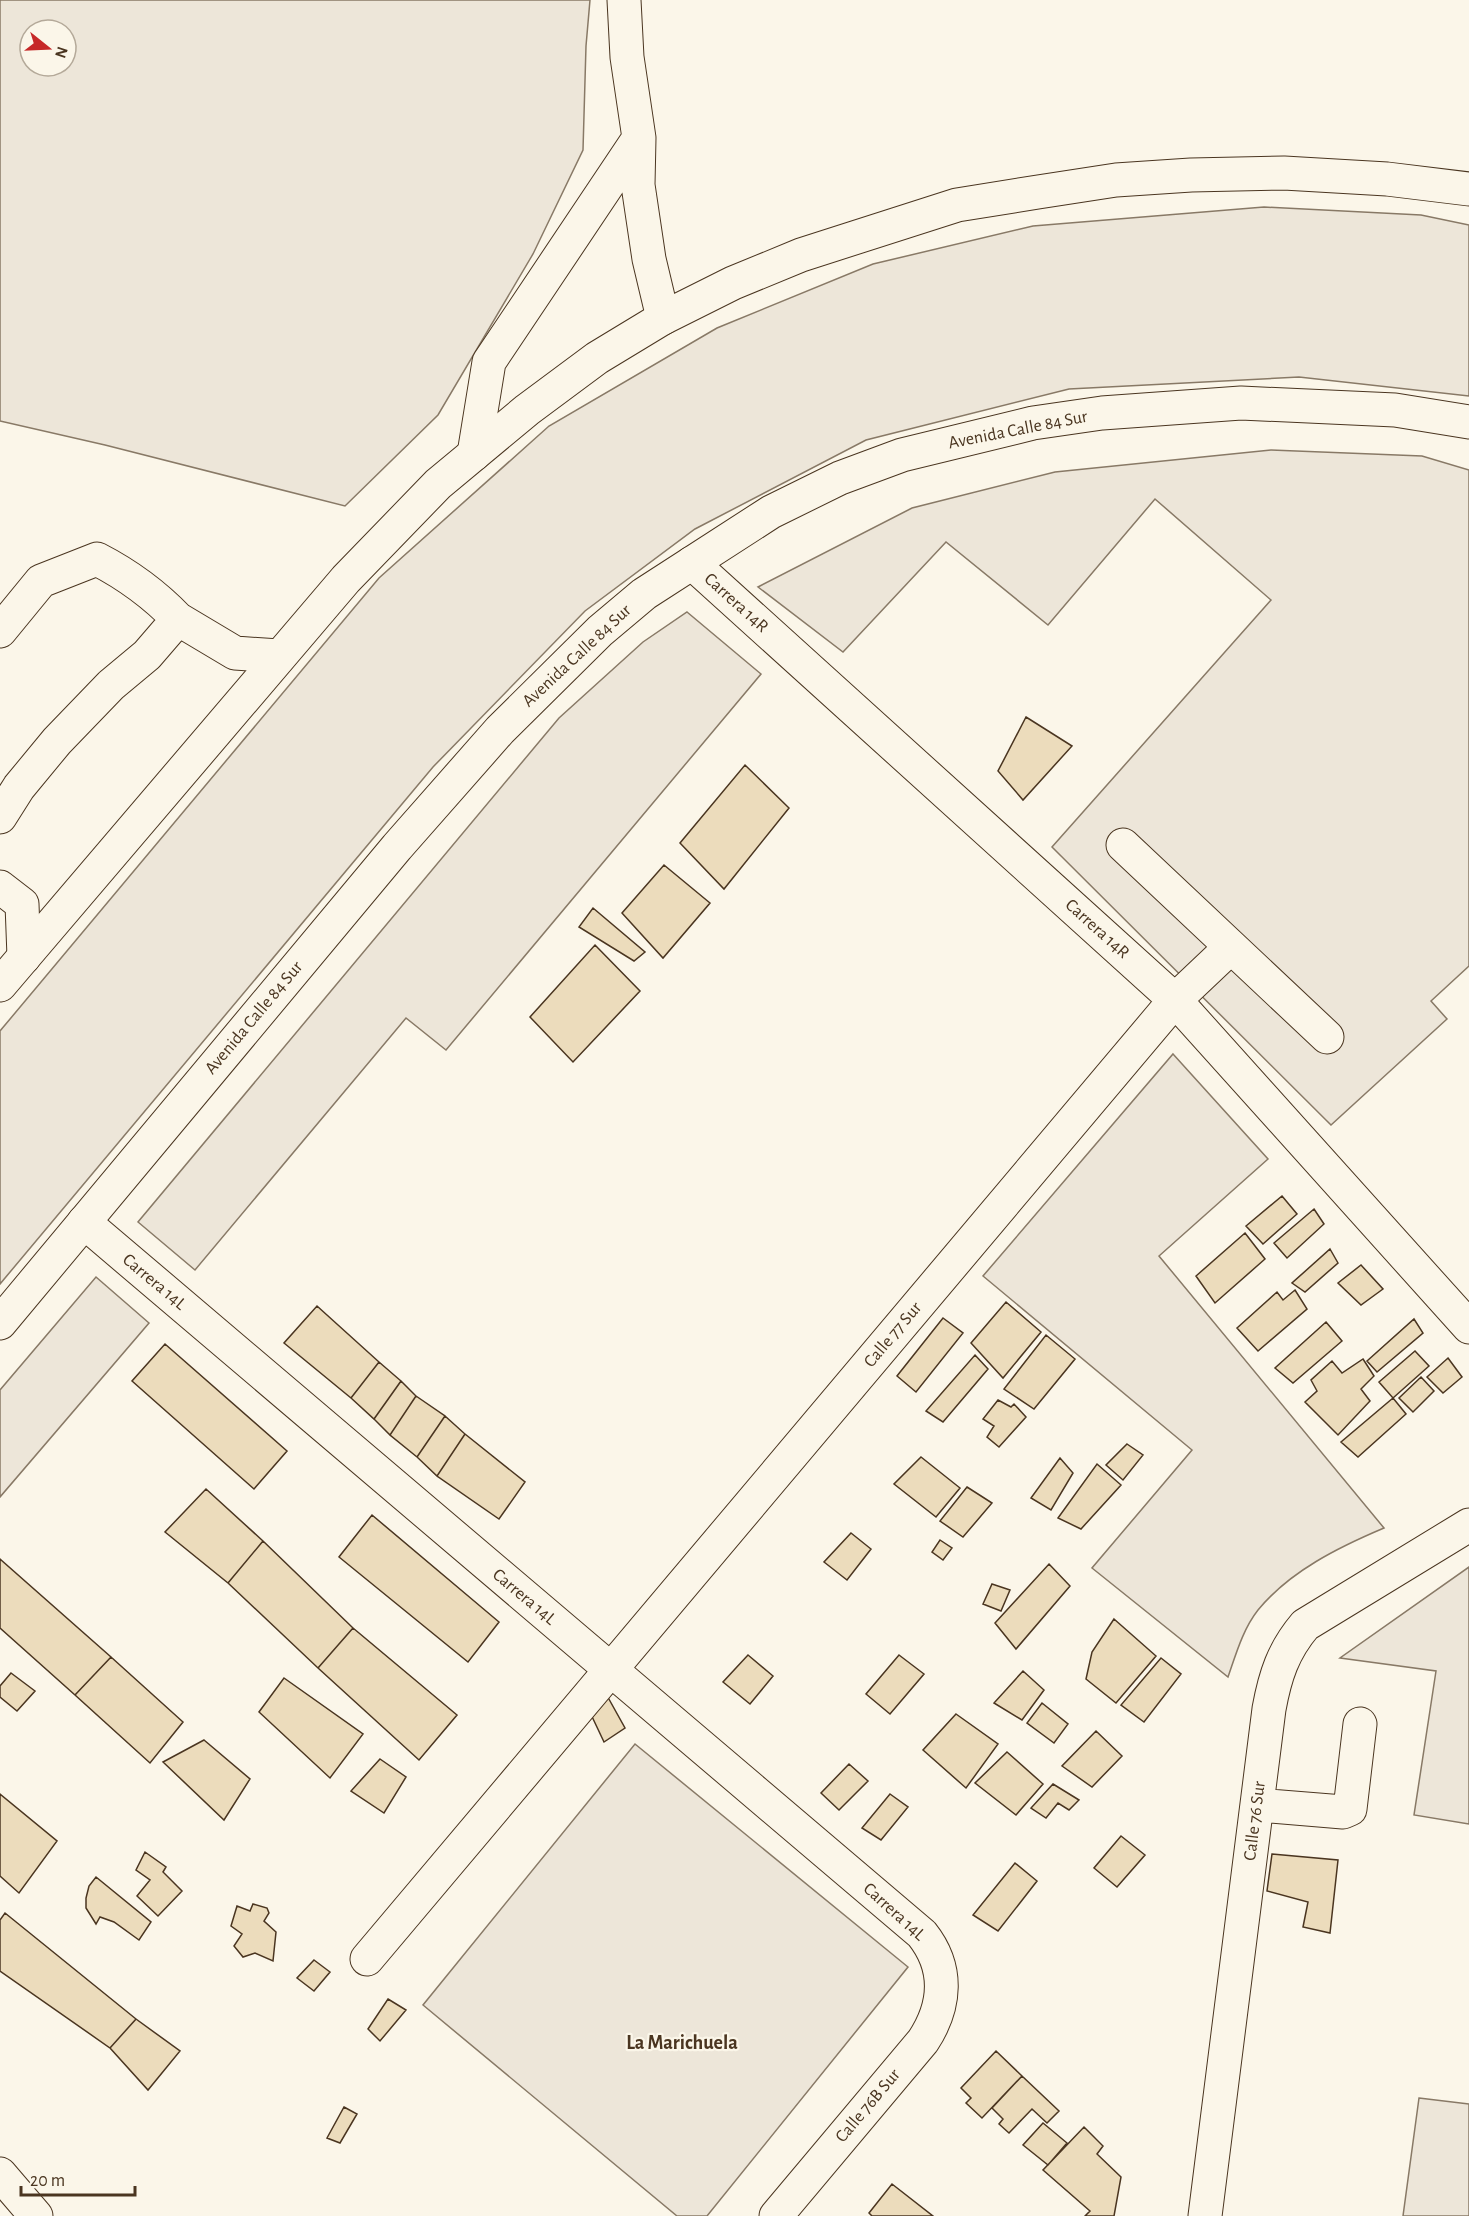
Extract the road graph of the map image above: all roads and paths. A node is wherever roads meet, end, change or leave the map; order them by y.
1 (624, 0) edge
2 (639, 138) junction
3 (1469, 189) edge
4 (663, 318) junction
5 (1469, 422) edge
6 (474, 454) junction
7 (692, 563) junction
8 (178, 619) junction
9 (0, 631) edge
10 (279, 656) junction
11 (0, 817) edge
12 (1123, 845) dead end
13 (0, 887) edge
14 (1231, 947) junction
15 (24, 957) junction
16 (0, 985) edge
17 (1175, 1000) junction
18 (1327, 1037) dead end
19 (84, 1222) junction
20 (0, 1323) edge
21 (1469, 1328) edge
22 (1469, 1525) edge
23 (611, 1670) junction
24 (1360, 1724) dead end
25 (1257, 1805) junction
26 (368, 1959) dead end
27 (941, 1986) joint
28 (0, 2174) edge
29 (36, 2216) edge
30 (776, 2216) edge
31 (1205, 2216) edge

1 - 2 main road
2 - 4 main road
2 - 6 main road
3 - 4 main road
4 - 6 main road
5 - 7 main road, Avenida Calle 84 Sur
6 - 10 main road
7 - 17 main road, Carrera 14R
7 - 19 main road, Avenida Calle 84 Sur
8 - 9 main road
8 - 10 main road
8 - 11 main road
10 - 15 main road
12 - 14 main road
13 - 15 main road
14 - 17 main road, Calle 77 Sur
14 - 18 main road
15 - 16 main road
17 - 21 main road, Carrera 14R
17 - 23 main road, Calle 77 Sur
19 - 20 main road, Avenida Calle 84 Sur
19 - 23 main road, Carrera 14L
22 - 25 main road, Calle 76 Sur
23 - 26 main road, Calle 77 Sur
23 - 27 main road, Carrera 14L
24 - 25 main road
25 - 31 main road, Calle 76 Sur
27 - 30 main road, Calle 76B Sur
28 - 29 main road

